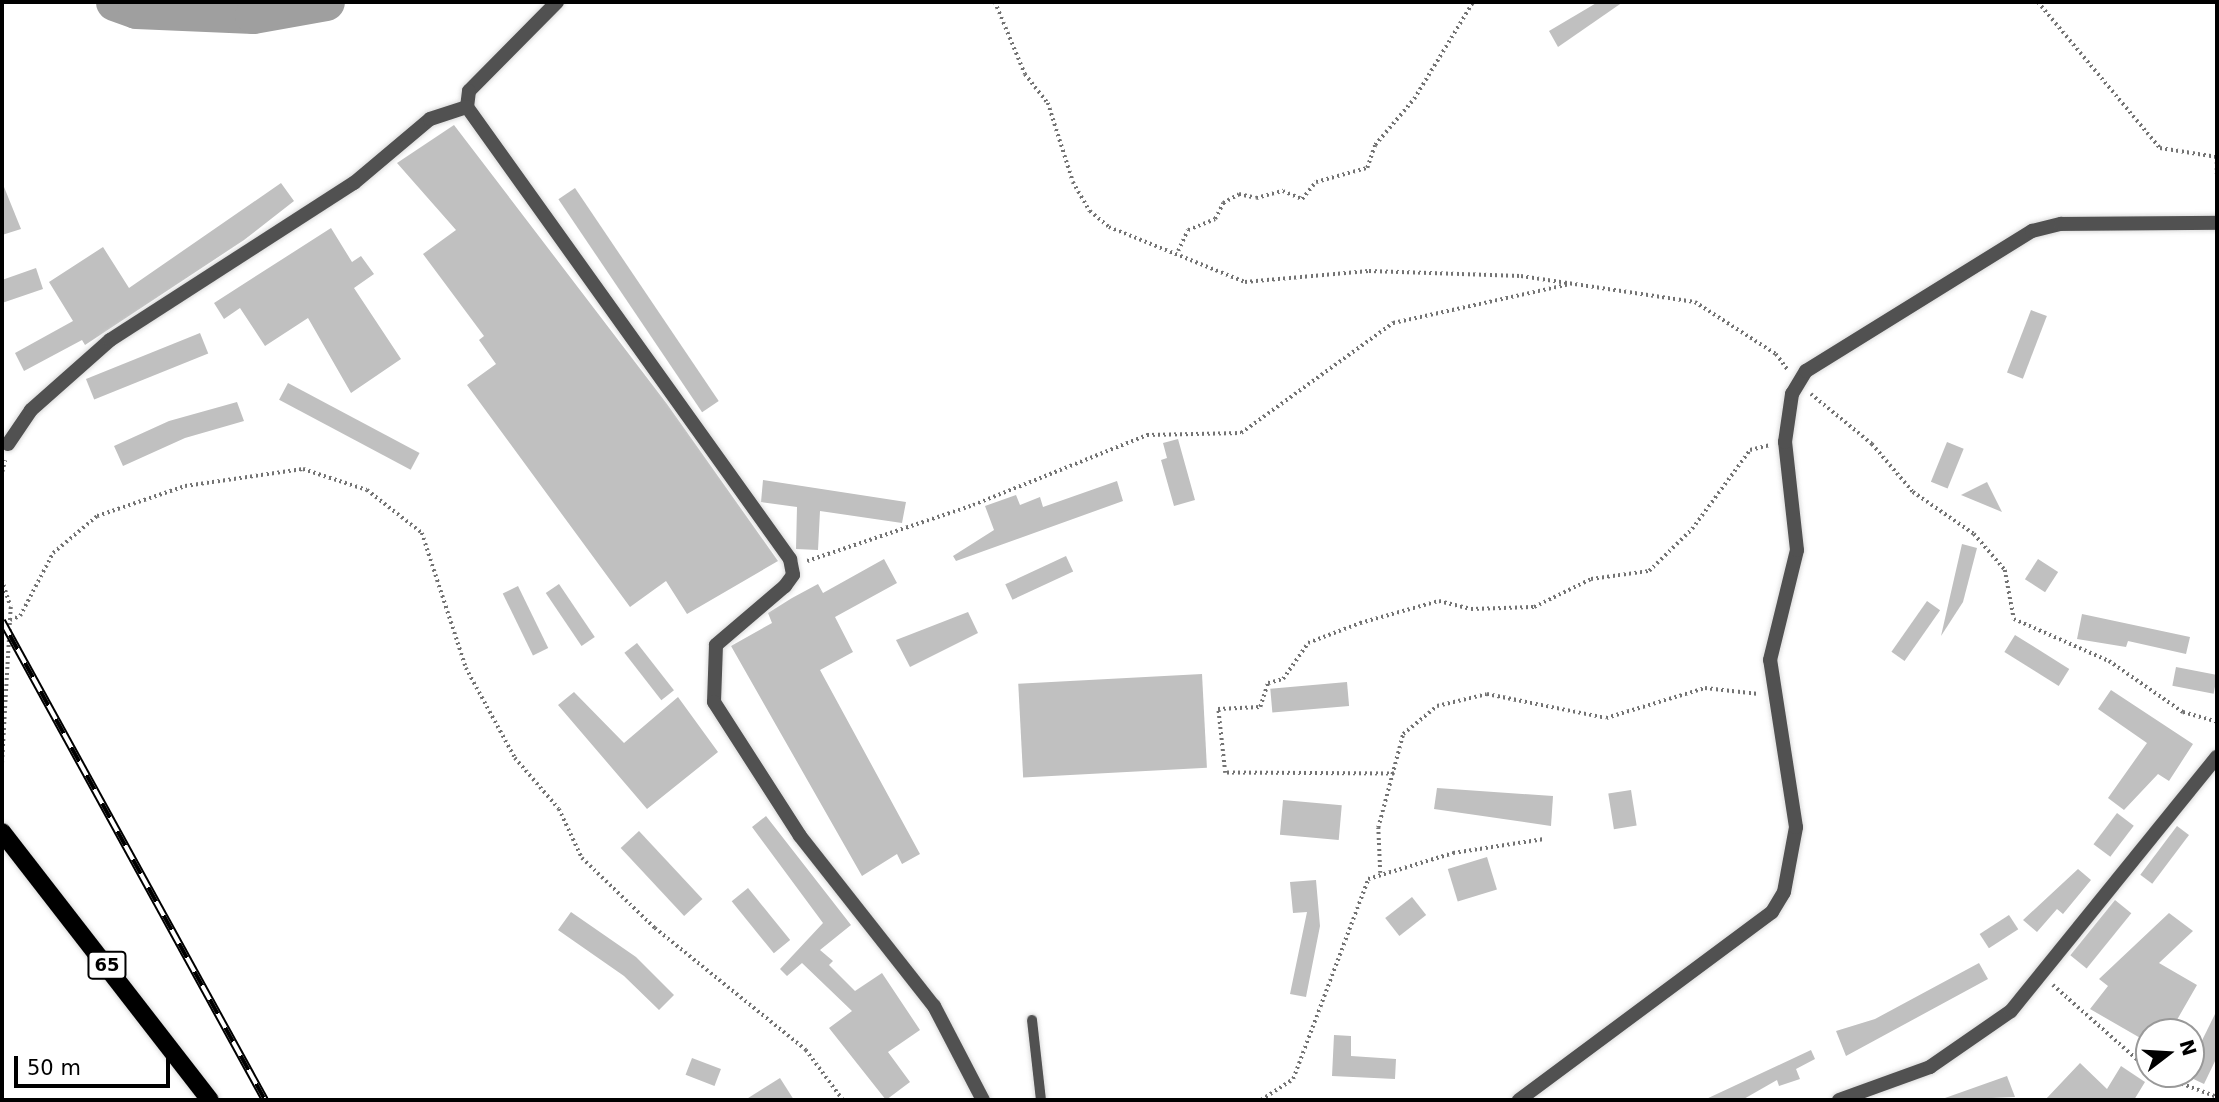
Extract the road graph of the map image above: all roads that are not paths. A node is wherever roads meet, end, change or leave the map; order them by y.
1 (556, 2) edge
2 (467, 107) junction
3 (2217, 223) edge
4 (8, 444) dead end
5 (2217, 757) edge
6 (2, 832) edge
7 (1032, 1020) dead end
8 (210, 1100) edge
9 (983, 1100) edge
10 (1041, 1100) edge
11 (1520, 1100) edge
12 (1839, 1100) edge

1 - 2 street
2 - 4 street
2 - 9 street
3 - 11 street
5 - 12 street
6 - 8 main road, 65
7 - 10 lane

